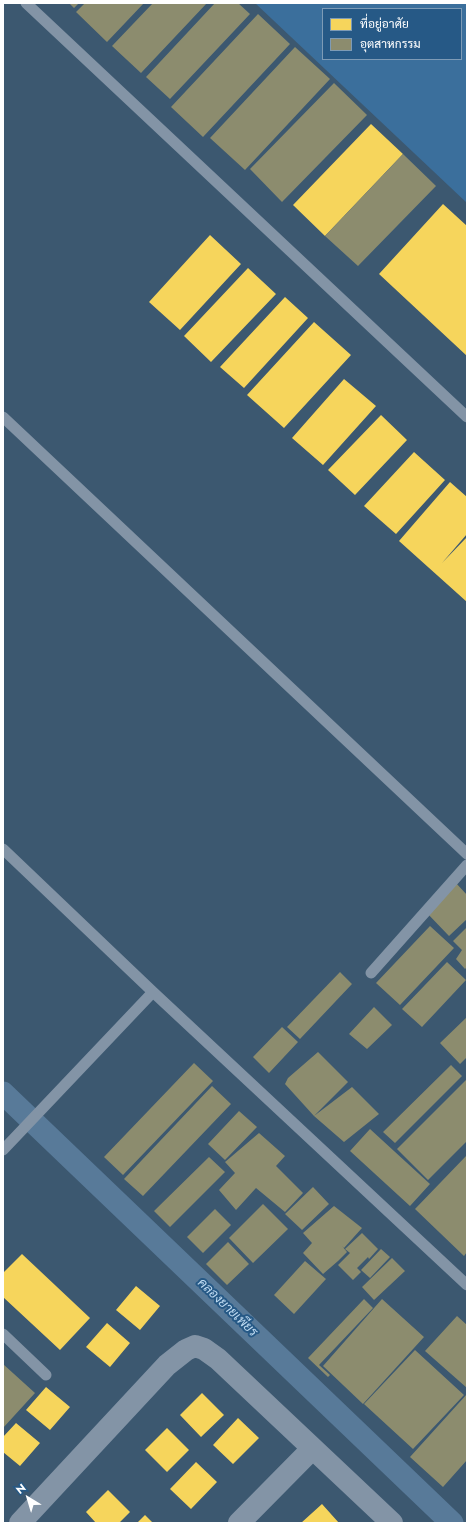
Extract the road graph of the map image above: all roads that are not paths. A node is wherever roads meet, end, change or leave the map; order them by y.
1 (26, 3) edge
2 (3, 417) edge
3 (467, 417) edge
4 (3, 849) edge
5 (467, 854) edge
6 (467, 865) edge
7 (371, 973) dead end
8 (153, 992) junction
9 (3, 1150) edge
10 (467, 1285) edge
11 (3, 1334) edge
12 (46, 1374) dead end
13 (312, 1449) junction
14 (20, 1523) edge
15 (239, 1523) edge
16 (392, 1523) edge

1 - 3 lane
2 - 5 lane
4 - 8 lane
6 - 7 lane
8 - 9 lane
8 - 10 lane
11 - 12 lane
13 - 14 street
13 - 15 street
13 - 16 street

